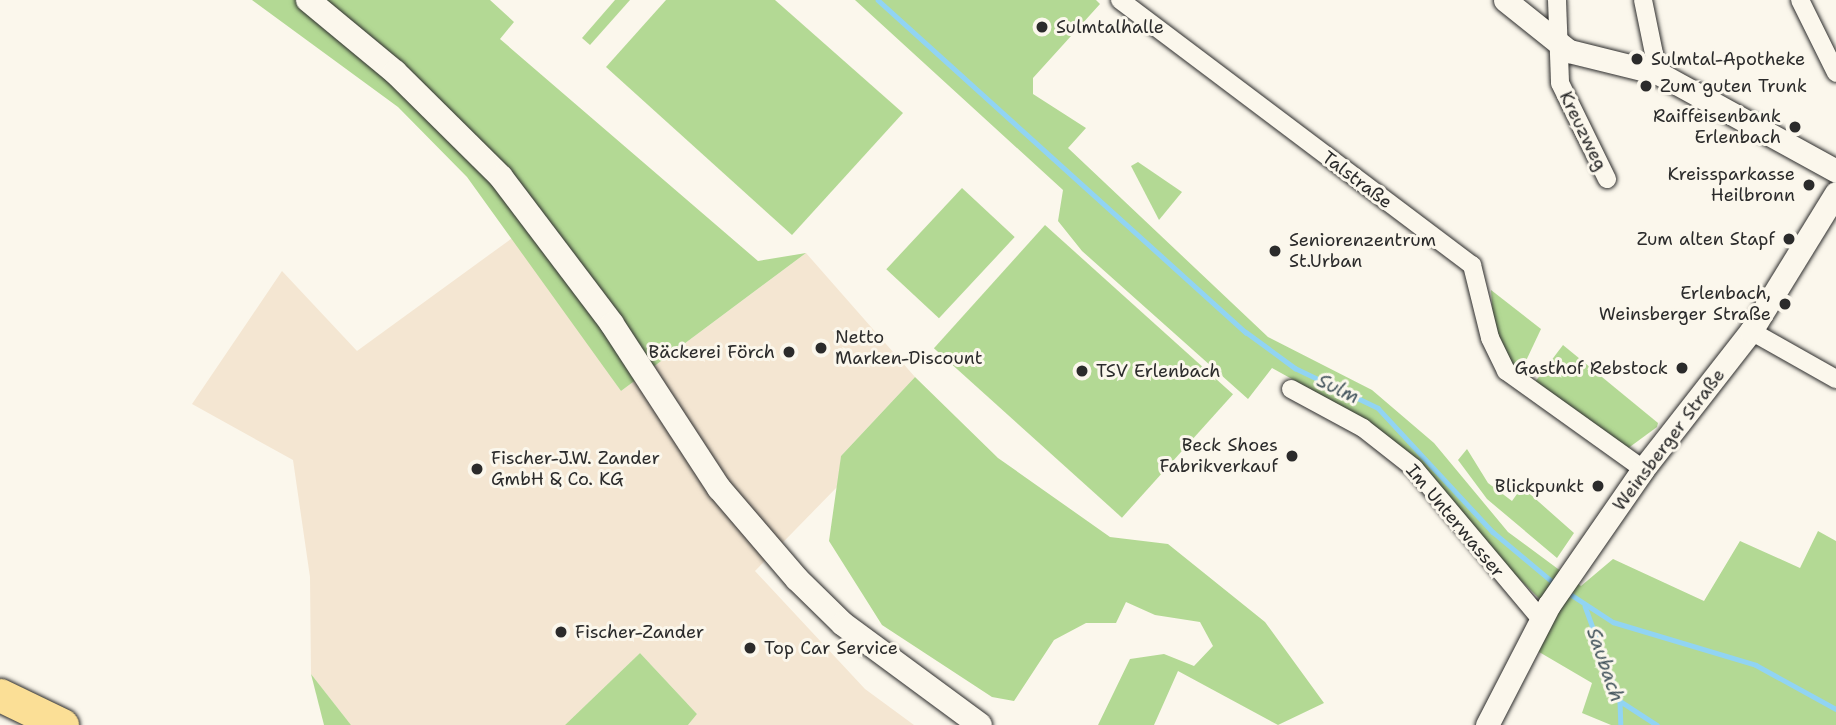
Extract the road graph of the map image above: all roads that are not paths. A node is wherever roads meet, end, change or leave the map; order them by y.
1 (308, 0) edge
2 (1120, 0) edge
3 (1505, 0) edge
4 (1557, 0) edge
5 (1643, 0) edge
6 (1800, 0) edge
7 (1555, 42) junction
8 (1658, 73) junction
9 (1836, 73) edge
10 (1836, 171) edge
11 (1607, 179) dead end
12 (1836, 193) edge
13 (1751, 331) junction
14 (1836, 379) edge
15 (1291, 389) dead end
16 (1643, 469) junction
17 (1545, 612) junction
18 (0, 695) edge
19 (1489, 724) edge
20 (62, 725) edge
21 (980, 725) edge

1 - 21 main road
2 - 16 street, Talstraße
3 - 7 street
4 - 7 street, Kreuzweg
5 - 8 street
6 - 9 street
7 - 8 street
7 - 11 street, Kreuzweg
8 - 10 street
12 - 13 street, Weinsberger Straße
13 - 14 street
13 - 16 street, Weinsberger Straße
15 - 17 street, Im Unterwasser
16 - 17 street, Weinsberger Straße
17 - 19 street, Weinsberger Straße
18 - 20 highway

